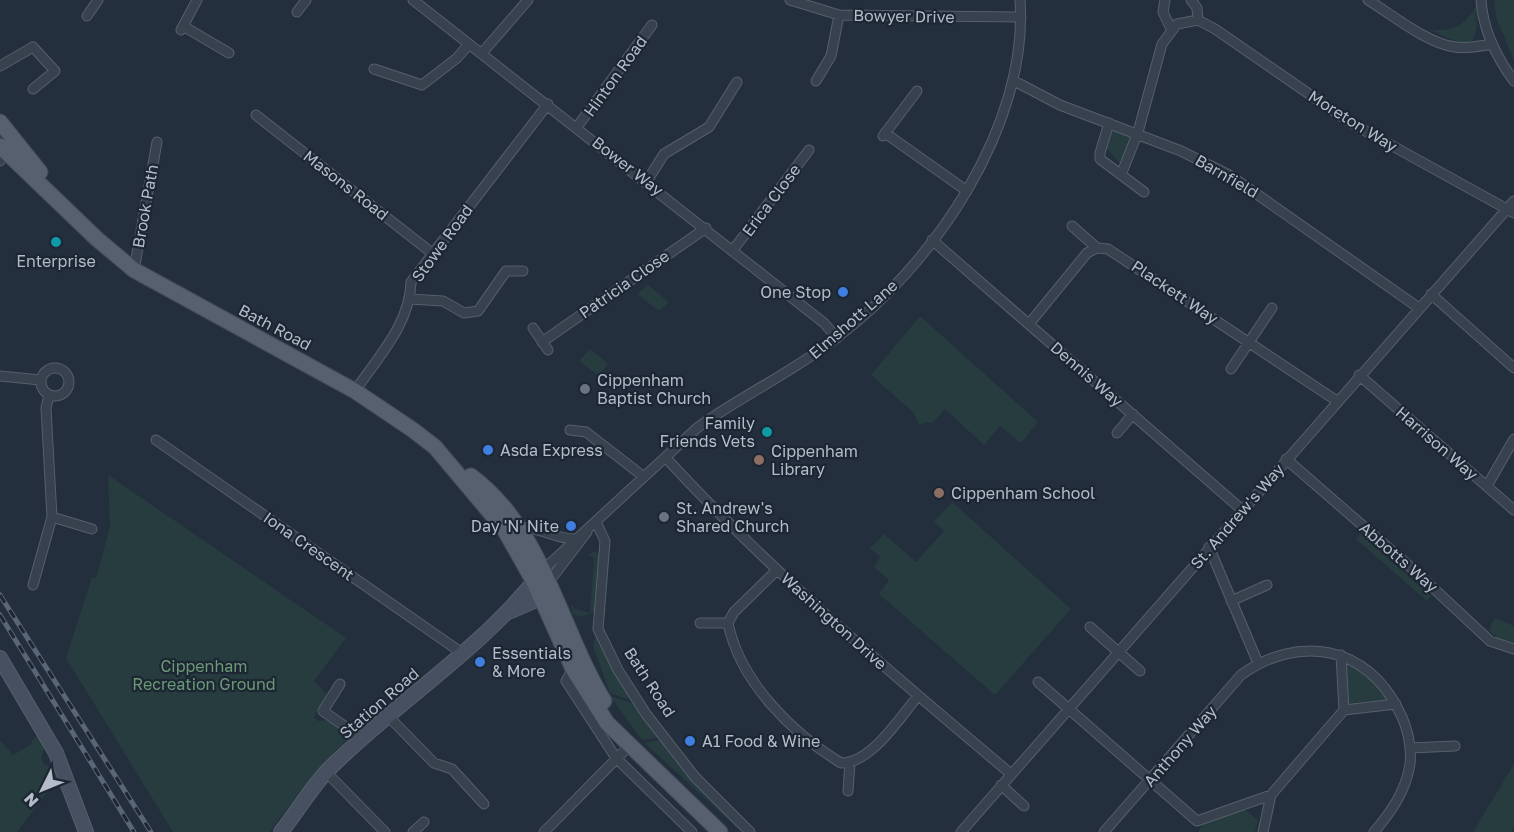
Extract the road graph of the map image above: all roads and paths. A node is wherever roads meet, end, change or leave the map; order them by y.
1 (98, 0) edge
2 (197, 0) edge
3 (306, 0) edge
4 (414, 0) edge
5 (528, 0) edge
6 (790, 0) edge
7 (1020, 0) edge
8 (1165, 0) edge
9 (1191, 0) edge
10 (1368, 0) edge
11 (1481, 0) edge
12 (297, 12) dead end
13 (839, 15) junction
14 (87, 16) dead end
15 (1021, 17) junction
16 (1198, 20) junction
17 (652, 25) dead end
18 (1171, 29) junction
19 (469, 44) junction
20 (1492, 44) junction
21 (229, 53) dead end
22 (482, 53) junction
23 (0, 66) edge
24 (374, 69) dead end
25 (737, 81) dead end
26 (816, 81) dead end
27 (1014, 81) junction
28 (1514, 81) edge
29 (33, 89) dead end
30 (917, 91) dead end
31 (548, 104) junction
32 (257, 118) dead end
33 (0, 122) edge
34 (1109, 123) junction
35 (577, 127) junction
36 (1138, 132) junction
37 (0, 135) edge
38 (157, 141) dead end
39 (809, 150) dead end
40 (6, 153) edge
41 (1121, 175) junction
42 (646, 181) junction
43 (967, 191) junction
44 (1144, 192) dead end
45 (1514, 201) edge
46 (1510, 211) edge
47 (1072, 226) dead end
48 (706, 228) junction
49 (932, 240) junction
50 (1097, 248) junction
51 (733, 250) junction
52 (432, 253) junction
53 (134, 270) junction
54 (523, 271) dead end
55 (1431, 294) junction
56 (410, 299) junction
57 (1272, 308) dead end
58 (1419, 308) junction
59 (1029, 324) junction
60 (533, 328) dead end
61 (837, 338) junction
62 (1249, 343) junction
63 (1514, 368) edge
64 (1231, 369) dead end
65 (1359, 375) junction
66 (0, 376) edge
67 (40, 380) junction
68 (355, 391) junction
69 (49, 395) junction
70 (1337, 401) junction
71 (1133, 414) junction
72 (570, 430) dead end
73 (1117, 433) dead end
74 (156, 440) dead end
75 (1514, 440) edge
76 (666, 458) junction
77 (1286, 459) junction
78 (450, 464) junction
79 (644, 477) junction
80 (1487, 486) junction
81 (1241, 509) junction
82 (1514, 510) edge
83 (52, 517) junction
84 (593, 525) junction
85 (519, 527) junction
86 (92, 529) dead end
87 (575, 539) junction
88 (1209, 548) junction
89 (777, 570) junction
90 (27, 572) dead end
91 (37, 575) junction
92 (542, 578) junction
93 (33, 585) dead end
94 (1266, 585) dead end
95 (541, 598) junction
96 (1231, 601) junction
97 (511, 611) junction
98 (700, 623) dead end
99 (728, 623) junction
100 (1090, 627) dead end
101 (1514, 649) edge
102 (1118, 651) junction
103 (462, 653) junction
104 (1341, 656) junction
105 (0, 658) edge
106 (1258, 663) junction
107 (573, 669) junction
108 (1140, 671) dead end
109 (1038, 682) dead end
110 (340, 684) dead end
111 (918, 696) junction
112 (1396, 704) junction
113 (1069, 708) junction
114 (1344, 711) junction
115 (387, 715) junction
116 (360, 740) junction
117 (627, 742) junction
118 (1455, 746) dead end
119 (1410, 748) junction
120 (616, 758) junction
121 (850, 763) junction
122 (326, 772) junction
123 (1011, 774) junction
124 (1150, 780) junction
125 (1001, 785) junction
126 (848, 791) dead end
127 (1271, 795) junction
128 (484, 804) dead end
129 (1024, 806) dead end
130 (1197, 820) junction
131 (424, 822) dead end
132 (86, 832) edge
133 (282, 832) edge
134 (386, 832) edge
135 (413, 832) edge
136 (544, 832) edge
137 (692, 832) edge
138 (720, 832) edge
139 (750, 832) edge
140 (961, 832) edge
141 (1104, 832) edge
142 (1195, 832) edge
143 (1263, 832) edge
144 (1374, 832) edge

1 - 14 street
2 - 21 street
3 - 12 street
4 - 19 street, Bower Way
5 - 22 street
6 - 13 street, Bowyer Drive
7 - 15 street, Elmshott Lane
8 - 18 street
9 - 16 street
10 - 20 street
11 - 20 street
13 - 15 street, Bowyer Drive
13 - 26 street
15 - 27 street, Elmshott Lane
16 - 18 street
16 - 46 street, Moreton Way
17 - 35 street, Hinton Road
18 - 36 street
19 - 22 street, Bower Way
19 - 24 street
20 - 28 street
22 - 31 street, Bower Way
23 - 29 street
25 - 42 street
27 - 34 street, Barnfield
27 - 43 street, Elmshott Lane
30 - 43 street
31 - 35 street, Bower Way
31 - 52 street, Stowe Road
32 - 52 street, Masons Road
33 - 40 main road, Bath Road
34 - 36 street, Barnfield
34 - 41 street
35 - 42 street, Bower Way
36 - 41 street
36 - 58 street, Barnfield
37 - 40 street
38 - 53 street, Brook Path
39 - 51 street, Erica Close
40 - 53 main road, Bath Road
41 - 44 street
42 - 48 street, Bower Way
43 - 49 street, Elmshott Lane
45 - 46 street, St. Andrew's Way
46 - 55 street, St. Andrew's Way
47 - 50 street
48 - 51 street, Bower Way
48 - 60 street, Patricia Close
49 - 59 street, Dennis Way
49 - 61 street, Elmshott Lane
50 - 59 street
50 - 62 street, Plackett Way
51 - 61 street, Bower Way
52 - 56 street, Stowe Road
53 - 68 main road, Bath Road
54 - 56 street
55 - 58 street, St. Andrew's Way
55 - 63 street
56 - 68 street, Stowe Road
57 - 62 street
58 - 65 street, St. Andrew's Way
59 - 71 street, Dennis Way
61 - 76 street, Elmshott Lane
62 - 64 street
62 - 70 street, Plackett Way
65 - 70 street, St. Andrew's Way
65 - 80 street, Harrison Way
66 - 67 street
67 - 69 street
67 - 69 street
68 - 78 main road, Bath Road
69 - 83 street
70 - 77 street, St. Andrew's Way
71 - 73 street
71 - 81 street, Dennis Way
72 - 79 street
74 - 103 street, Iona Crescent
75 - 80 street
76 - 79 street, Elmshott Lane
76 - 89 street, Washington Drive
77 - 81 street, St. Andrew's Way
77 - 101 street, Abbotts Way
78 - 85 main road, Bath Road
78 - 92 main road, Bath Road
79 - 84 street, Elmshott Lane
80 - 82 street, Harrison Way
81 - 88 street, St. Andrew's Way
83 - 86 street
83 - 91 street
84 - 87 street, Elmshott Lane
84 - 92 street, Elmshott Lane
84 - 139 street, Bath Road
85 - 87 street
85 - 92 main road, Bath Road
87 - 92 street, Elmshott Lane
88 - 96 street
88 - 102 street, St. Andrew's Way
89 - 99 street
89 - 111 street, Washington Drive
90 - 91 street
91 - 93 street
92 - 95 main road, Bath Road
92 - 97 street, Station Road
92 - 117 main road, Bath Road
94 - 96 street
95 - 97 street, Station Road
95 - 107 main road, Bath Road
96 - 106 street
97 - 103 street, Station Road
98 - 99 street
99 - 121 street
100 - 102 street
102 - 108 street
102 - 113 street, St. Andrew's Way
103 - 115 street, Station Road
104 - 106 street, Anthony Way
104 - 112 street, Anthony Way
104 - 114 street
105 - 132 street
106 - 124 street, Anthony Way
107 - 117 main road, Bath Road
107 - 120 street
109 - 113 street
110 - 116 street
111 - 121 street
111 - 123 street, Washington Drive
112 - 114 street
112 - 119 street, Anthony Way
113 - 123 street, St. Andrew's Way
113 - 124 street
114 - 127 street
115 - 116 street, Station Road
115 - 128 street
116 - 122 street, Station Road
117 - 120 street
117 - 138 main road, Bath Road
118 - 119 street
119 - 144 street
120 - 136 street
120 - 137 street
121 - 126 street
122 - 133 street, Station Road
122 - 134 street
123 - 125 street, St. Andrew's Way
124 - 130 street
124 - 141 street, Anthony Way
125 - 129 street
125 - 140 street, St. Andrew's Way
127 - 130 street
127 - 143 street
130 - 142 street
131 - 135 street

